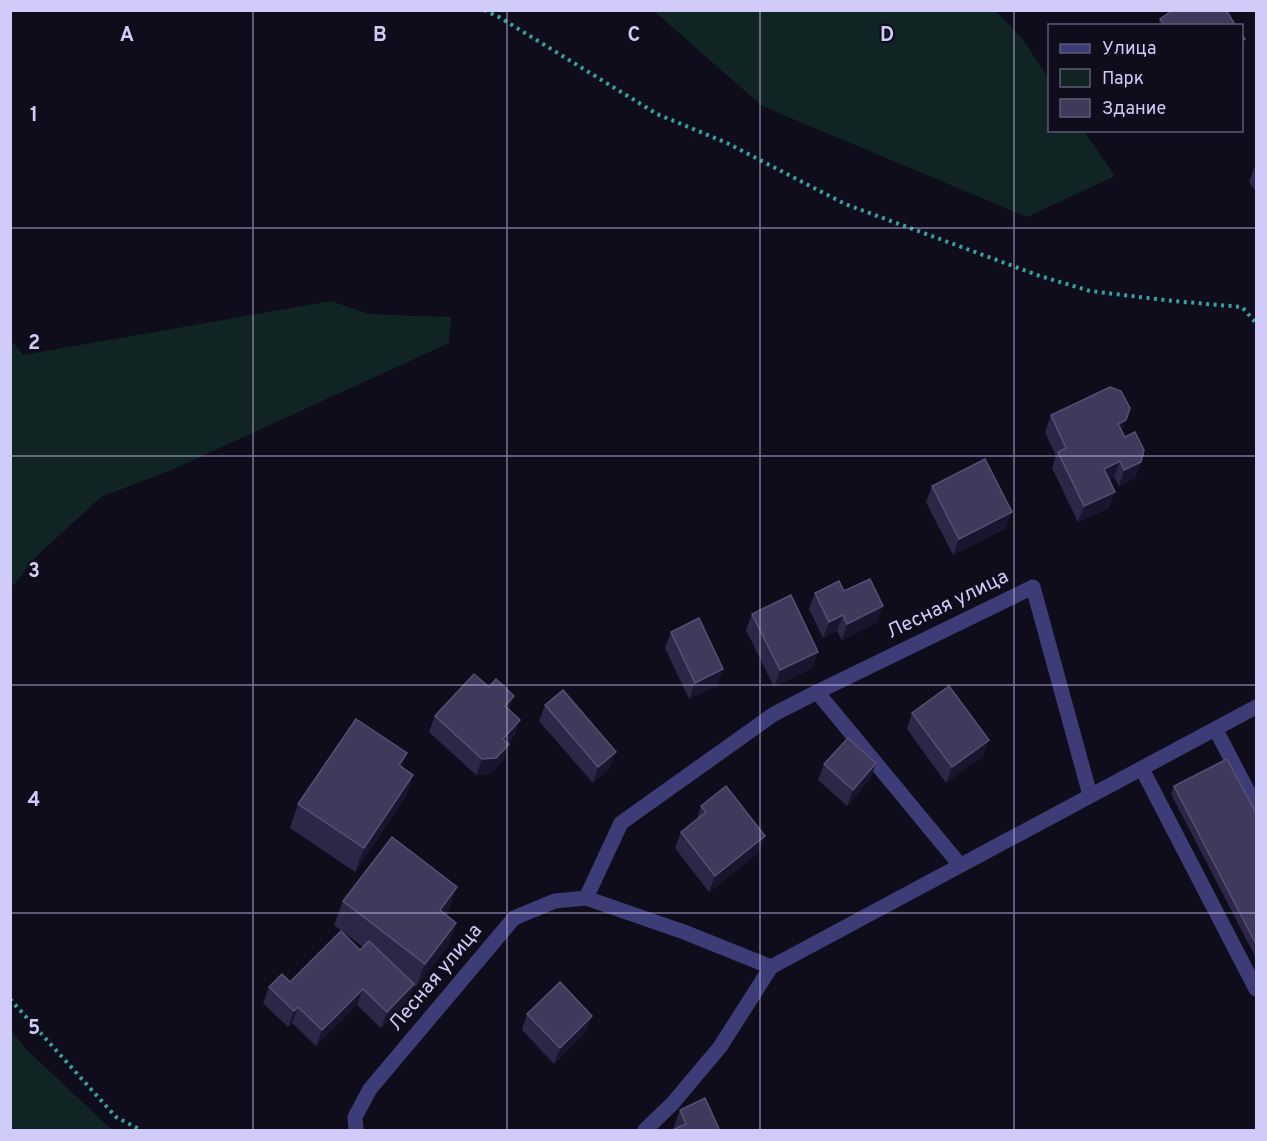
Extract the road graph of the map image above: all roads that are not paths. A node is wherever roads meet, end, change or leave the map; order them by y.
1 (817, 693) junction
2 (1257, 707) edge
3 (1216, 730) junction
4 (1142, 769) junction
5 (1090, 795) junction
6 (1257, 807) edge
7 (960, 864) junction
8 (586, 898) junction
9 (771, 967) junction
10 (1257, 989) edge
11 (356, 1131) edge
12 (645, 1131) edge

1 - 5 street, Лесная улица
1 - 7 street
1 - 8 street, Лесная улица
2 - 3 street
3 - 4 street
3 - 6 street
4 - 5 street
4 - 10 street
5 - 7 street
7 - 9 street
8 - 9 street, Лесная улица
8 - 11 street, Лесная улица
9 - 12 street

